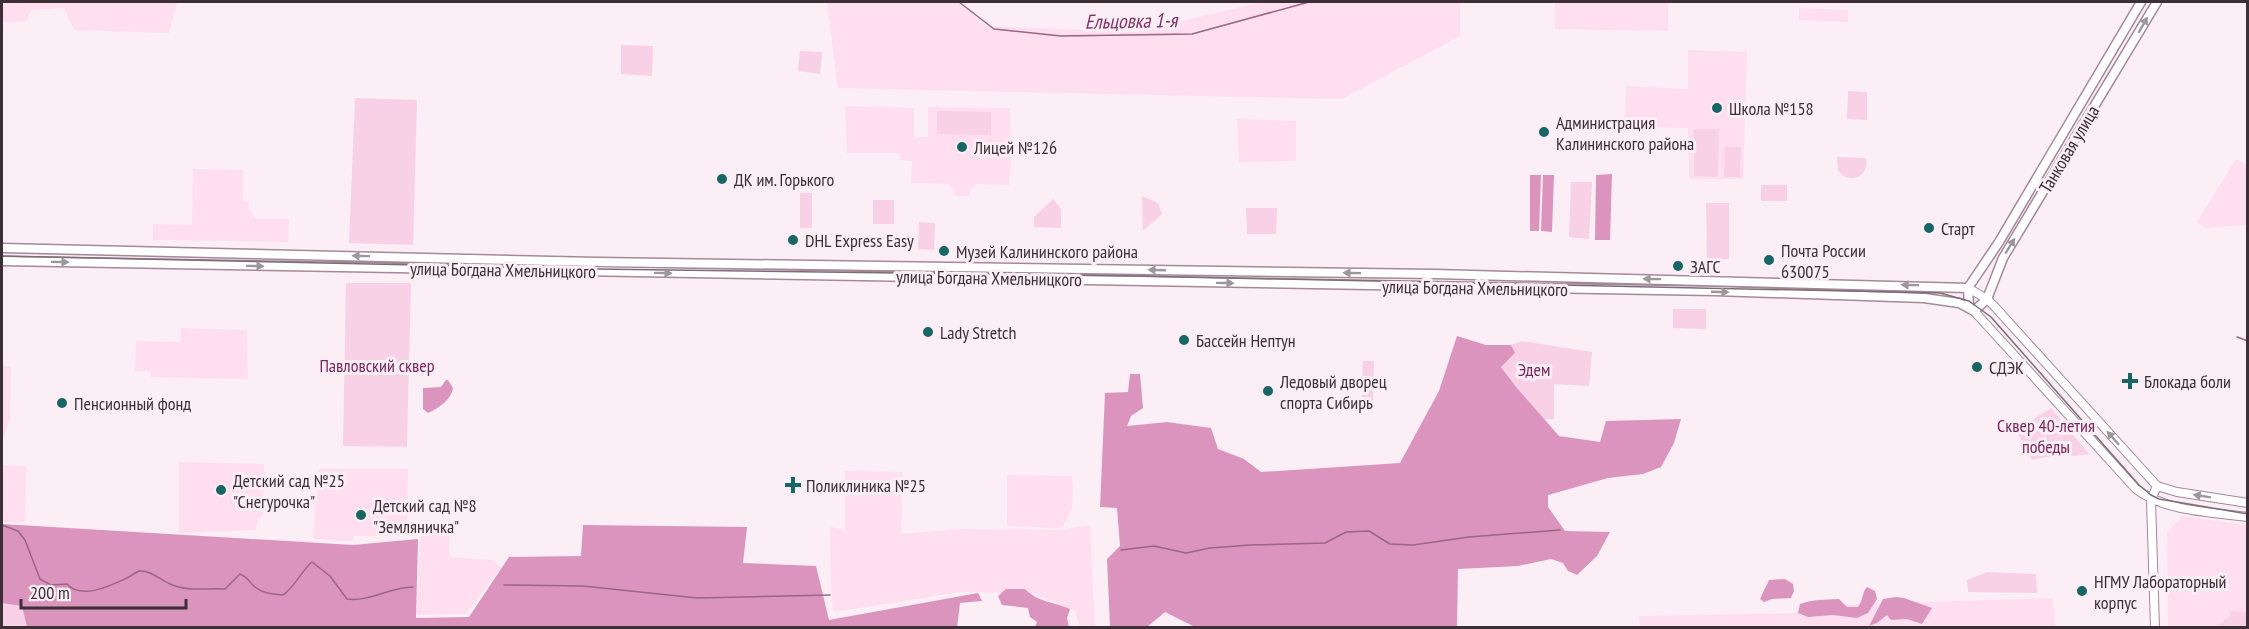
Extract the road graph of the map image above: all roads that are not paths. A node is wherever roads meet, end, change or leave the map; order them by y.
1 (2141, 2) edge
2 (2157, 2) edge
3 (2114, 46) junction
4 (2126, 54) junction
5 (2099, 71) junction
6 (2112, 78) junction
7 (2, 248) edge
8 (2, 261) edge
9 (1968, 288) junction
10 (1987, 299) junction
11 (1972, 309) junction
12 (2157, 486) junction
13 (2151, 500) junction
14 (2247, 503) edge
15 (2247, 517) edge
16 (2155, 627) edge

1 - 3 highway, Танковая улица
4 -> 2 highway, Танковая улица
3 - 4 highway
3 - 5 highway, Танковая улица
4 - 6 highway, Танковая улица
5 - 6 highway
5 - 9 highway, Танковая улица
10 -> 6 highway, Танковая улица
9 -> 7 highway, улица Богдана Хмельницкого
8 -> 11 highway, улица Богдана Хмельницкого
9 - 10 main road
9 - 11 highway
10 - 11 highway
12 -> 10 main road
11 - 13 main road
12 - 13 main road
14 -> 12 main road
13 - 15 main road
13 - 16 main road

